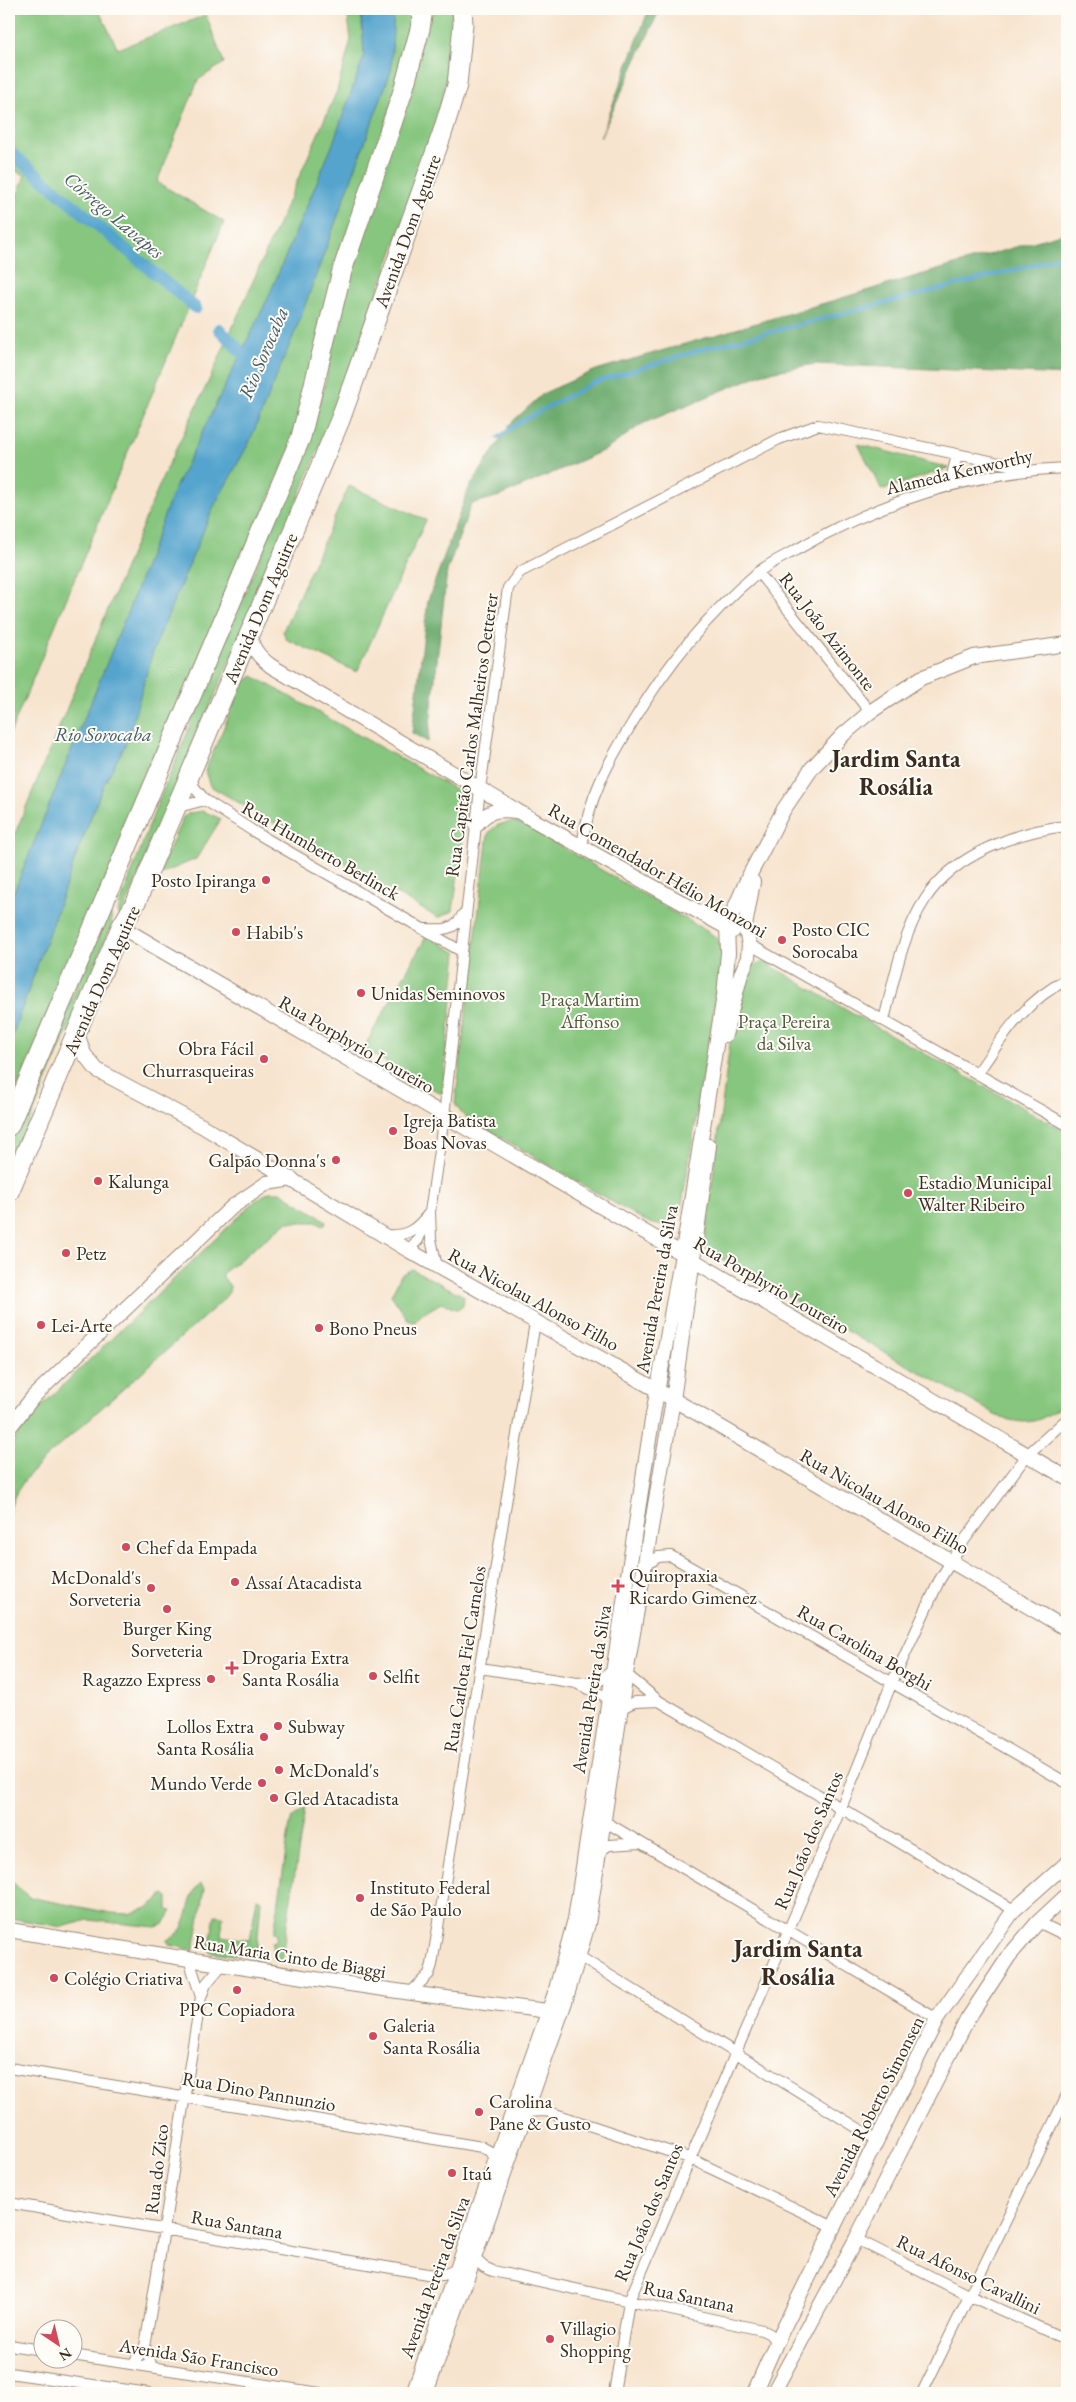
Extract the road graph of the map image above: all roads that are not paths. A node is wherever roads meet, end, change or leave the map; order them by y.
1 (423, 9) edge
2 (462, 9) edge
3 (957, 455) junction
4 (1067, 468) edge
5 (1028, 469) junction
6 (949, 487) junction
7 (758, 572) junction
8 (250, 630) junction
9 (1067, 644) edge
10 (870, 712) junction
11 (192, 770) junction
12 (480, 789) junction
13 (205, 800) junction
14 (145, 805) junction
15 (175, 812) junction
16 (519, 812) junction
17 (476, 824) junction
18 (1067, 826) edge
19 (582, 848) junction
20 (759, 857) junction
21 (739, 901) junction
22 (466, 906) junction
23 (710, 917) junction
24 (728, 926) junction
25 (122, 927) junction
26 (420, 928) junction
27 (750, 944) junction
28 (461, 951) junction
29 (1067, 980) edge
30 (884, 1020) junction
31 (77, 1033) junction
32 (977, 1074) junction
33 (444, 1116) junction
34 (1067, 1125) edge
35 (9, 1126) edge
36 (292, 1178) junction
37 (9, 1192) edge
38 (430, 1212) junction
39 (383, 1235) junction
40 (408, 1250) junction
41 (687, 1258) junction
42 (437, 1267) junction
43 (535, 1322) junction
44 (662, 1364) junction
45 (634, 1377) junction
46 (657, 1390) junction
47 (673, 1400) junction
48 (1067, 1419) edge
49 (9, 1428) edge
50 (1027, 1455) junction
51 (1067, 1478) edge
52 (951, 1561) junction
53 (644, 1566) junction
54 (1067, 1629) edge
55 (480, 1668) junction
56 (619, 1672) junction
57 (892, 1682) junction
58 (577, 1683) junction
59 (609, 1698) junction
60 (659, 1701) junction
61 (621, 1708) junction
62 (1067, 1783) edge
63 (841, 1808) junction
64 (604, 1821) junction
65 (642, 1843) junction
66 (599, 1852) junction
67 (1067, 1863) edge
68 (1067, 1895) edge
69 (1014, 1910) junction
70 (1038, 1922) junction
71 (9, 1930) edge
72 (788, 1930) junction
73 (1067, 1936) edge
74 (580, 1957) junction
75 (189, 1960) junction
76 (222, 1965) junction
77 (410, 1993) junction
78 (201, 1997) junction
79 (565, 2002) junction
80 (548, 2011) junction
81 (937, 2019) junction
82 (736, 2053) junction
83 (9, 2068) edge
84 (1067, 2095) edge
85 (184, 2096) junction
86 (525, 2112) junction
87 (877, 2140) junction
88 (689, 2158) junction
89 (496, 2160) junction
90 (9, 2204) edge
91 (834, 2227) junction
92 (166, 2229) junction
93 (856, 2239) junction
94 (475, 2259) junction
95 (458, 2269) junction
96 (970, 2296) junction
97 (629, 2301) junction
98 (1067, 2340) edge
99 (776, 2343) junction
100 (9, 2345) edge
101 (145, 2346) junction
102 (32, 2348) edge
103 (82, 2356) edge
104 (133, 2364) junction
105 (152, 2367) junction
106 (9, 2373) edge
107 (112, 2390) edge
108 (129, 2392) edge
109 (149, 2393) edge
110 (320, 2393) edge
111 (413, 2393) edge
112 (426, 2393) edge
113 (614, 2393) edge
114 (754, 2393) edge
115 (773, 2393) edge
116 (922, 2393) edge

1 - 14 highway, Avenida Dom Aguirre
2 - 8 highway, Avenida Dom Aguirre
3 - 5 street, Rua Capitão Carlos Malheiros Oetterer
3 - 6 street
3 - 12 street, Rua Capitão Carlos Malheiros Oetterer
4 - 5 street, Alameda Kenworthy
5 - 6 street, Alameda Kenworthy
6 - 7 street, Alameda Kenworthy
7 - 10 street, Rua João Azimonte
7 - 19 street, Alameda Kenworthy
8 - 11 highway, Avenida Dom Aguirre
8 - 12 main road, Rua Comendador Hélio Monzoni
9 - 10 main road, Avenida Pereira da Silva
10 - 20 main road, Avenida Pereira da Silva
11 - 13 street, Rua Humberto Berlinck
11 - 15 highway, Avenida Dom Aguirre
12 - 16 main road, Rua Comendador Hélio Monzoni
12 - 17 street, Rua Capitão Carlos Malheiros Oetterer
13 - 15 street
13 - 26 street, Rua Humberto Berlinck
14 - 25 highway
14 - 35 highway, Avenida Dom Aguirre
15 - 25 highway, Avenida Dom Aguirre
16 - 17 main road
16 - 19 main road, Rua Comendador Hélio Monzoni
17 - 22 street, Rua Capitão Carlos Malheiros Oetterer
18 - 30 street
19 - 23 main road, Rua Comendador Hélio Monzoni
20 - 21 main road, Avenida Pereira da Silva
20 - 27 main road, Avenida Pereira da Silva
21 - 23 main road
21 - 24 main road, Avenida Pereira da Silva
22 - 26 street, Rua Humberto Berlinck
22 - 28 street, Rua Capitão Carlos Malheiros Oetterer
23 - 24 main road, Rua Comendador Hélio Monzoni
24 - 27 main road, Rua Comendador Hélio Monzoni
24 - 41 main road, Avenida Pereira da Silva
25 - 31 highway, Avenida Dom Aguirre
25 - 33 main road, Rua Porphyrio Loureiro
26 - 28 street, Rua Humberto Berlinck
27 - 30 street, Rua Comendador Hélio Monzoni
27 - 41 main road, Avenida Pereira da Silva
28 - 33 street, Rua Capitão Carlos Malheiros Oetterer
29 - 32 street
30 - 32 street, Rua Comendador Hélio Monzoni
31 - 36 main road, Rua Nicolau Alonso Filho
31 - 37 highway, Avenida Dom Aguirre
32 - 34 street, Rua Comendador Hélio Monzoni
33 - 38 street, Rua Capitão Carlos Malheiros Oetterer
33 - 41 main road, Rua Porphyrio Loureiro
36 - 39 main road, Rua Nicolau Alonso Filho
36 - 49 main road
38 - 39 street
38 - 40 street, Rua Capitão Carlos Malheiros Oetterer
38 - 42 street, Rua Capitão Carlos Malheiros Oetterer
39 - 40 main road, Rua Nicolau Alonso Filho
40 - 42 main road, Rua Nicolau Alonso Filho
41 - 44 main road, Avenida Pereira da Silva
41 - 47 main road, Avenida Pereira da Silva
41 - 50 main road, Rua Porphyrio Loureiro
42 - 43 main road, Rua Nicolau Alonso Filho
43 - 45 main road, Rua Nicolau Alonso Filho
43 - 55 street, Rua Carlota Fiel Carnelos
44 - 45 main road
44 - 46 main road, Avenida Pereira da Silva
45 - 46 main road, Rua Nicolau Alonso Filho
46 - 47 main road, Rua Nicolau Alonso Filho
46 - 56 main road, Avenida Pereira da Silva
47 - 52 main road, Rua Nicolau Alonso Filho
47 - 53 main road, Avenida Pereira da Silva
48 - 50 street, Rua João dos Santos
50 - 51 main road, Rua Porphyrio Loureiro
50 - 52 street, Rua João dos Santos
52 - 54 main road, Rua Nicolau Alonso Filho
52 - 57 street, Rua João dos Santos
53 - 56 main road, Avenida Pereira da Silva
53 - 57 street, Rua Carolina Borghi
55 - 58 street
55 - 77 street, Rua Carlota Fiel Carnelos
56 - 58 street
56 - 59 main road, Avenida Pereira da Silva
56 - 60 street
56 - 61 main road, Avenida Pereira da Silva
57 - 62 street, Rua Carolina Borghi
57 - 63 street, Rua João dos Santos
58 - 59 street
59 - 80 main road, Avenida Pereira da Silva
60 - 61 street
60 - 63 street
61 - 64 main road, Avenida Pereira da Silva
63 - 69 street
63 - 72 street, Rua João dos Santos
64 - 65 street
64 - 66 main road, Avenida Pereira da Silva
65 - 66 street
65 - 72 street
66 - 74 main road, Avenida Pereira da Silva
67 - 69 main road, Avenida Roberto Simonsen
68 - 70 main road
69 - 81 main road, Avenida Roberto Simonsen
70 - 73 street
70 - 93 main road
71 - 75 main road, Rua Maria Cinto de Biaggi
72 - 81 street
72 - 82 street, Rua João dos Santos
74 - 79 main road, Avenida Pereira da Silva
74 - 82 street
75 - 76 main road, Rua Maria Cinto de Biaggi
75 - 78 street, Rua do Zico
76 - 77 main road, Rua Maria Cinto de Biaggi
76 - 78 street, Rua do Zico
77 - 80 main road, Rua Maria Cinto de Biaggi
78 - 85 street, Rua do Zico
79 - 80 main road
79 - 86 main road, Avenida Pereira da Silva
80 - 89 main road, Avenida Pereira da Silva
81 - 87 main road, Avenida Roberto Simonsen
82 - 87 street
82 - 88 street, Rua João dos Santos
83 - 85 street, Rua Dino Pannunzio
84 - 96 street
85 - 89 street, Rua Dino Pannunzio
85 - 92 street, Rua do Zico
86 - 88 street
86 - 94 main road, Avenida Pereira da Silva
87 - 91 main road, Avenida Roberto Simonsen
88 - 91 street
88 - 97 street, Rua João dos Santos
89 - 95 main road, Avenida Pereira da Silva
90 - 92 street, Rua Santana
91 - 99 main road, Avenida Roberto Simonsen
92 - 95 street, Rua Santana
92 - 101 street, Rua do Zico
93 - 96 street, Rua Afonso Cavallini
93 - 115 main road
94 - 97 street, Rua Santana
94 - 112 main road, Avenida Pereira da Silva
95 - 111 main road, Avenida Pereira da Silva
96 - 98 street, Rua Afonso Cavallini
96 - 116 street
97 - 99 street, Rua Santana
97 - 113 street, Rua João dos Santos
99 - 114 main road, Avenida Roberto Simonsen
99 - 115 main road
100 - 102 street
101 - 104 street, Rua do Zico
101 - 105 street, Rua do Zico
103 - 104 street, Avenida São Francisco
104 - 105 street, Avenida São Francisco
105 - 110 street, Avenida São Francisco
106 - 107 street
107 - 108 street
108 - 109 street

